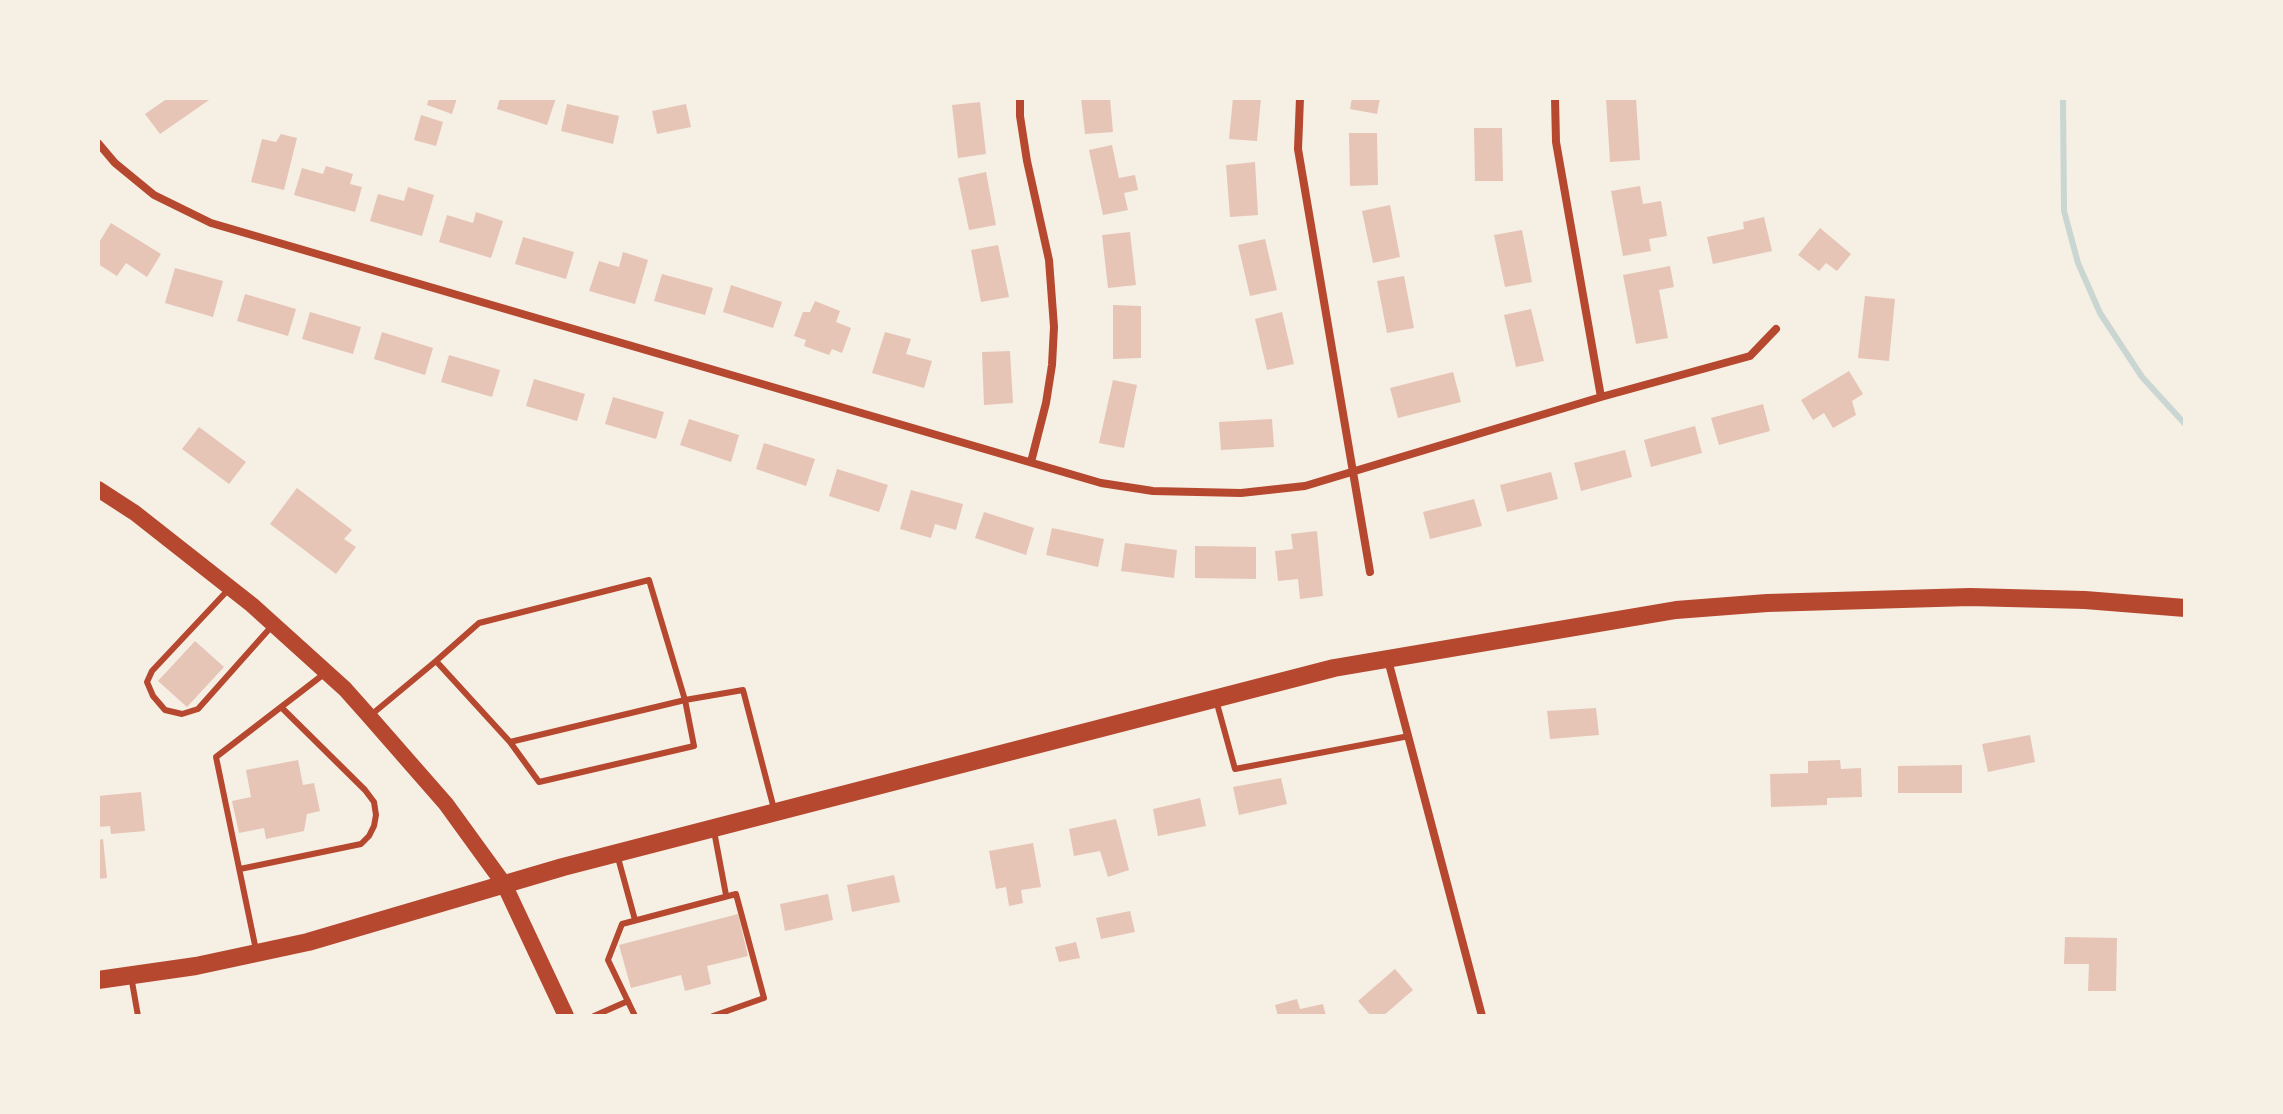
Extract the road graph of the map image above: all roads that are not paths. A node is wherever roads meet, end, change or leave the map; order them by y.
1 (1020, 98) edge
2 (1300, 98) edge
3 (1555, 98) edge
4 (98, 143) edge
5 (1776, 329) dead end
6 (1601, 397) junction
7 (1031, 462) junction
8 (1354, 473) junction
9 (98, 489) edge
10 (1370, 572) dead end
11 (230, 587) junction
12 (2185, 608) edge
13 (274, 624) junction
14 (1388, 659) junction
15 (436, 661) junction
16 (326, 672) junction
17 (1216, 699) junction
18 (685, 700) junction
19 (281, 707) junction
20 (642, 711) junction
21 (369, 716) junction
22 (620, 716) junction
23 (645, 719) dead end
24 (599, 721) junction
25 (622, 724) dead end
26 (577, 727) junction
27 (602, 730) dead end
28 (552, 732) junction
29 (580, 736) dead end
30 (1409, 736) junction
31 (510, 742) junction
32 (555, 742) dead end
33 (652, 743) dead end
34 (628, 750) dead end
35 (609, 755) dead end
36 (655, 755) junction
37 (631, 760) junction
38 (587, 761) dead end
39 (611, 765) junction
40 (563, 767) dead end
41 (589, 770) junction
42 (566, 776) junction
43 (775, 812) junction
44 (714, 828) junction
45 (617, 853) junction
46 (240, 869) junction
47 (504, 884) junction
48 (726, 895) junction
49 (635, 920) junction
50 (257, 954) junction
51 (131, 976) junction
52 (98, 980) edge
53 (628, 1001) junction
54 (138, 1016) edge
55 (566, 1016) edge
56 (594, 1016) edge
57 (635, 1016) edge
58 (713, 1016) edge
59 (1482, 1016) edge

1 - 7 street
2 - 8 street
3 - 6 street
4 - 7 street
5 - 6 street
6 - 8 street
7 - 8 street
8 - 10 street
9 - 11 main road
11 - 13 main road
11 - 13 lane
12 - 14 main road
13 - 16 main road
14 - 17 main road
14 - 30 street
15 - 18 lane
15 - 21 lane
15 - 31 lane
16 - 19 lane
16 - 21 main road
17 - 30 lane
17 - 43 main road
18 - 20 lane
18 - 36 lane
18 - 43 lane
19 - 46 lane
19 - 46 lane
20 - 22 lane
20 - 23 lane
21 - 47 main road
22 - 24 lane
22 - 25 lane
24 - 26 lane
24 - 27 lane
26 - 28 lane
26 - 29 lane
28 - 31 lane
28 - 32 lane
30 - 59 street
31 - 42 lane
33 - 36 lane
34 - 37 lane
35 - 39 lane
36 - 37 lane
37 - 39 lane
38 - 41 lane
39 - 41 lane
40 - 42 lane
41 - 42 lane
43 - 44 main road
44 - 45 main road
44 - 48 lane
45 - 47 main road
45 - 49 lane
46 - 50 lane
47 - 50 main road
47 - 55 main road
48 - 49 lane
48 - 58 lane
49 - 53 lane
50 - 51 main road
51 - 52 main road
51 - 54 lane
53 - 56 lane
53 - 57 lane

